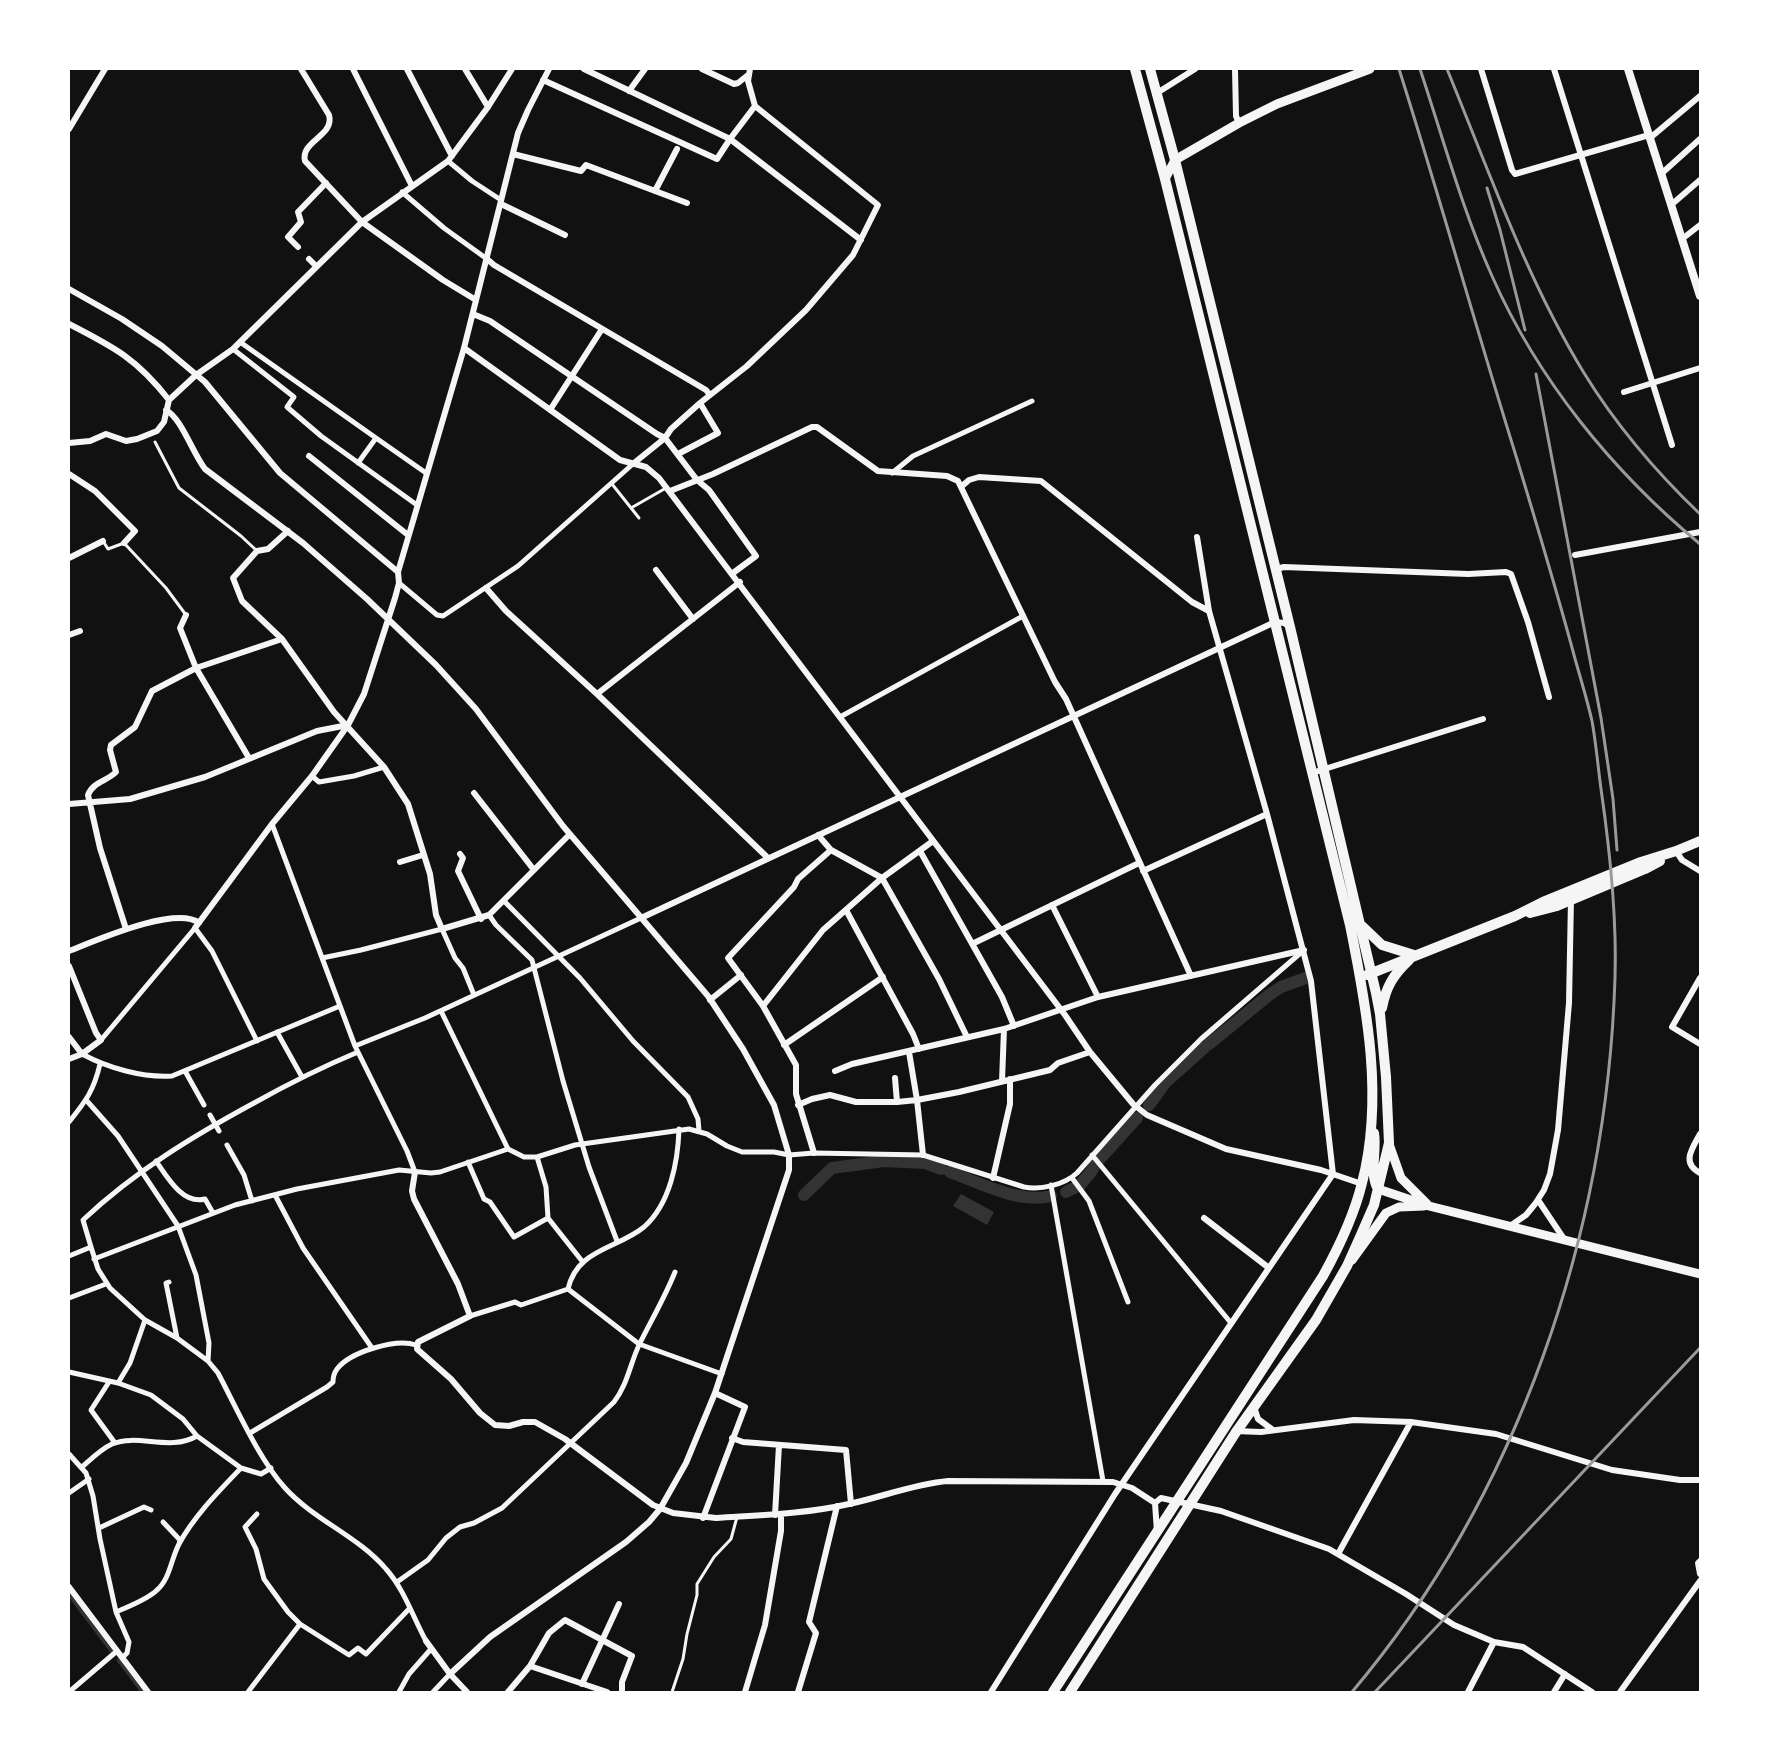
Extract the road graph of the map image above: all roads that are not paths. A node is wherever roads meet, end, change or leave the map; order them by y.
1 (105, 69) edge
2 (302, 69) edge
3 (353, 69) edge
4 (407, 69) edge
5 (465, 69) edge
6 (512, 69) edge
7 (549, 69) edge
8 (584, 69) edge
9 (645, 69) edge
10 (702, 69) edge
11 (1135, 69) edge
12 (1150, 69) edge
13 (1196, 69) edge
14 (1235, 69) edge
15 (1370, 69) edge
16 (1481, 69) edge
17 (1554, 69) edge
18 (1628, 69) edge
19 (749, 72) edge
20 (543, 80) junction
21 (629, 91) junction
22 (1157, 93) junction
23 (1700, 96) edge
24 (755, 106) junction
25 (488, 107) junction
26 (1239, 123) junction
27 (69, 129) edge
28 (1650, 136) junction
29 (730, 139) junction
30 (1700, 139) edge
31 (1156, 142) junction
32 (677, 149) dead end
33 (513, 154) junction
34 (1581, 155) junction
35 (450, 158) junction
36 (1175, 160) junction
37 (1662, 174) junction
38 (1165, 179) junction
39 (1700, 180) edge
40 (326, 183) junction
41 (412, 186) junction
42 (655, 191) junction
43 (402, 192) junction
44 (501, 202) junction
45 (687, 203) dead end
46 (1671, 205) junction
47 (362, 222) junction
48 (1700, 225) edge
49 (565, 235) dead end
50 (1682, 239) junction
51 (861, 240) junction
52 (298, 247) dead end
53 (309, 259) dead end
54 (487, 259) junction
55 (316, 266) junction
56 (69, 289) edge
57 (1700, 296) edge
58 (476, 300) junction
59 (473, 314) junction
60 (69, 324) edge
61 (602, 329) junction
62 (240, 342) junction
63 (464, 348) junction
64 (233, 349) junction
65 (1700, 368) edge
66 (196, 375) junction
67 (571, 377) junction
68 (1653, 383) junction
69 (1624, 392) dead end
70 (710, 395) junction
71 (169, 400) junction
72 (1032, 401) dead end
73 (700, 403) junction
74 (166, 410) junction
75 (550, 410) junction
76 (152, 435) junction
77 (376, 438) junction
78 (665, 438) junction
79 (155, 442) joint
80 (69, 443) edge
81 (1672, 445) dead end
82 (678, 454) junction
83 (309, 456) dead end
84 (357, 463) junction
85 (634, 463) junction
86 (426, 472) junction
87 (892, 473) junction
88 (69, 474) edge
89 (697, 480) junction
90 (611, 483) junction
91 (962, 486) junction
92 (668, 489) junction
93 (417, 505) junction
94 (631, 508) junction
95 (1262, 513) junction
96 (1249, 517) junction
97 (639, 518) dead end
98 (288, 531) junction
99 (1700, 532) edge
100 (408, 535) junction
101 (1197, 537) dead end
102 (104, 542) joint
103 (124, 543) junction
104 (257, 551) junction
105 (1575, 555) dead end
106 (69, 558) edge
107 (1276, 569) junction
108 (656, 570) dead end
109 (733, 573) junction
110 (399, 578) junction
111 (740, 582) junction
112 (486, 588) junction
113 (1209, 611) junction
114 (186, 615) joint
115 (1023, 616) junction
116 (388, 618) junction
117 (693, 619) junction
118 (1275, 622) junction
119 (1290, 627) junction
120 (80, 631) dead end
121 (69, 635) edge
122 (282, 639) junction
123 (1220, 647) junction
124 (196, 668) junction
125 (597, 694) junction
126 (1549, 697) dead end
127 (1073, 716) junction
128 (840, 717) junction
129 (1483, 719) dead end
130 (348, 725) junction
131 (249, 758) junction
132 (384, 767) junction
133 (1324, 769) junction
134 (1312, 772) junction
135 (312, 776) junction
136 (474, 793) dead end
137 (900, 796) junction
138 (90, 803) junction
139 (69, 804) edge
140 (1267, 814) junction
141 (272, 824) junction
142 (570, 834) junction
143 (818, 835) junction
144 (933, 841) junction
145 (1700, 841) edge
146 (831, 850) junction
147 (920, 851) junction
148 (1676, 851) junction
149 (460, 854) dead end
150 (423, 855) junction
151 (768, 858) junction
152 (400, 862) dead end
153 (1139, 863) junction
154 (534, 870) junction
155 (1143, 871) junction
156 (1700, 871) edge
157 (882, 878) junction
158 (1580, 887) junction
159 (504, 900) junction
160 (1570, 900) junction
161 (1052, 905) junction
162 (1557, 906) junction
163 (846, 910) junction
164 (489, 915) junction
165 (1515, 916) junction
166 (1570, 916) junction
167 (641, 918) junction
168 (481, 919) junction
169 (197, 925) junction
170 (1355, 925) junction
171 (126, 929) junction
172 (442, 929) junction
173 (1000, 930) junction
174 (972, 944) junction
175 (1304, 950) junction
176 (69, 951) edge
177 (1414, 955) junction
178 (558, 956) junction
179 (322, 958) junction
180 (69, 966) edge
181 (534, 967) junction
182 (1371, 972) junction
183 (741, 975) junction
184 (1191, 976) junction
185 (883, 977) junction
186 (1700, 978) edge
187 (1361, 986) junction
188 (474, 995) junction
189 (1098, 997) junction
190 (710, 1000) junction
191 (340, 1006) junction
192 (763, 1006) junction
193 (1061, 1010) junction
194 (438, 1012) junction
195 (1380, 1014) junction
196 (1014, 1026) junction
197 (1004, 1029) junction
198 (277, 1032) junction
199 (69, 1037) edge
200 (967, 1037) junction
201 (101, 1040) junction
202 (256, 1041) junction
203 (1700, 1044) edge
204 (784, 1045) junction
205 (357, 1049) junction
206 (919, 1049) junction
207 (909, 1052) junction
208 (1090, 1052) junction
209 (82, 1054) junction
210 (69, 1059) edge
211 (100, 1064) junction
212 (185, 1071) junction
213 (835, 1071) dead end
214 (302, 1077) junction
215 (895, 1078) dead end
216 (1006, 1080) junction
217 (88, 1098) junction
218 (917, 1100) junction
219 (897, 1102) junction
220 (204, 1105) dead end
221 (798, 1105) junction
222 (1137, 1107) junction
223 (210, 1115) dead end
224 (69, 1122) edge
225 (1372, 1122) junction
226 (215, 1124) junction
227 (679, 1129) junction
228 (219, 1131) dead end
229 (699, 1131) junction
230 (1700, 1134) edge
231 (1389, 1143) junction
232 (583, 1144) junction
233 (227, 1145) dead end
234 (508, 1149) junction
235 (814, 1154) junction
236 (789, 1155) junction
237 (923, 1155) junction
238 (1092, 1155) junction
239 (537, 1157) junction
240 (156, 1161) junction
241 (468, 1162) junction
242 (142, 1172) junction
243 (415, 1172) junction
244 (1700, 1173) edge
245 (1333, 1174) junction
246 (993, 1178) junction
247 (1072, 1178) junction
248 (1362, 1184) junction
249 (1051, 1185) junction
250 (1378, 1189) junction
251 (275, 1195) junction
252 (1538, 1200) junction
253 (252, 1201) junction
254 (1429, 1206) junction
255 (213, 1213) junction
256 (548, 1218) junction
257 (1203, 1218) dead end
258 (178, 1226) junction
259 (1510, 1226) junction
260 (1564, 1239) junction
261 (617, 1241) junction
262 (91, 1247) junction
263 (69, 1256) edge
264 (94, 1258) junction
265 (582, 1261) junction
266 (1347, 1266) junction
267 (1269, 1268) junction
268 (675, 1272) dead end
269 (1700, 1274) edge
270 (169, 1282) dead end
271 (106, 1283) junction
272 (568, 1289) junction
273 (69, 1298) edge
274 (1128, 1302) dead end
275 (470, 1316) junction
276 (146, 1320) junction
277 (1231, 1323) junction
278 (177, 1338) junction
279 (639, 1344) junction
280 (416, 1345) junction
281 (372, 1348) junction
282 (208, 1361) junction
283 (69, 1372) edge
284 (722, 1374) junction
285 (109, 1382) junction
286 (118, 1383) junction
287 (715, 1393) junction
288 (1254, 1407) junction
289 (1411, 1422) junction
290 (1225, 1429) junction
291 (1274, 1431) junction
292 (1236, 1432) junction
293 (250, 1433) junction
294 (197, 1436) junction
295 (732, 1438) junction
296 (115, 1443) junction
297 (571, 1444) junction
298 (780, 1445) junction
299 (69, 1454) edge
300 (82, 1467) junction
301 (240, 1468) junction
302 (271, 1468) junction
303 (89, 1479) junction
304 (1700, 1480) edge
305 (1103, 1481) junction
306 (1122, 1483) junction
307 (69, 1493) edge
308 (1177, 1501) junction
309 (1155, 1503) junction
310 (851, 1504) junction
311 (1190, 1504) junction
312 (837, 1506) junction
313 (660, 1509) junction
314 (151, 1510) dead end
315 (257, 1514) dead end
316 (778, 1515) junction
317 (737, 1517) junction
318 (703, 1518) junction
319 (163, 1522) dead end
320 (99, 1528) junction
321 (1157, 1532) junction
322 (179, 1544) junction
323 (1338, 1554) junction
324 (1700, 1561) edge
325 (1700, 1574) edge
326 (1700, 1581) edge
327 (396, 1582) junction
328 (69, 1587) edge
329 (619, 1604) dead end
330 (409, 1609) junction
331 (116, 1612) junction
332 (300, 1624) junction
333 (602, 1640) junction
334 (426, 1641) joint
335 (1494, 1642) junction
336 (431, 1649) junction
337 (117, 1652) junction
338 (122, 1658) junction
339 (530, 1666) junction
340 (450, 1674) junction
341 (1565, 1674) junction
342 (582, 1684) junction
343 (69, 1692) edge
344 (148, 1692) edge
345 (248, 1692) edge
346 (399, 1692) edge
347 (433, 1692) edge
348 (466, 1692) edge
349 (508, 1692) edge
350 (607, 1692) edge
351 (622, 1692) edge
352 (672, 1692) edge
353 (745, 1692) edge
354 (798, 1692) edge
355 (991, 1692) edge
356 (1053, 1692) edge
357 (1070, 1692) edge
358 (1468, 1692) edge
359 (1554, 1692) edge
360 (1591, 1692) edge
361 (1620, 1692) edge

1 - 27 street
2 - 40 street
3 - 41 street
4 - 35 street
5 - 25 street
6 - 25 street
7 - 20 street
8 - 21 street
9 - 21 street
10 - 19 street
11 - 31 main road
12 - 22 main road
13 - 22 street
14 - 26 street
15 - 26 main road
16 - 34 street
17 - 34 street
18 - 28 street
19 - 24 street
20 - 29 street
20 - 33 street
21 - 29 street
22 - 36 main road
23 - 28 street
24 - 29 street
24 - 51 street
25 - 35 street
26 - 36 main road
28 - 34 street
28 - 37 street
29 - 51 street
30 - 37 street
31 - 36 main road
31 - 38 main road
32 - 42 street
33 - 42 street
33 - 44 street
34 - 68 street
35 - 41 street
35 - 44 street
36 - 38 main road
36 - 95 main road
37 - 46 street
38 - 96 main road
39 - 46 street
40 - 47 street
40 - 52 street
41 - 43 street
42 - 45 street
43 - 47 street
43 - 54 street
44 - 49 street
44 - 54 street
46 - 50 street
47 - 55 street
47 - 58 street
48 - 50 street
50 - 57 street
51 - 70 street
53 - 55 street
54 - 58 street
54 - 61 street
55 - 62 street
56 - 66 street
58 - 59 street
59 - 63 street
59 - 67 street
60 - 71 street
61 - 67 street
61 - 70 street
62 - 64 street
62 - 77 street
63 - 75 street
63 - 86 street
64 - 66 street
64 - 84 street
65 - 68 street
66 - 71 street
66 - 110 street
67 - 75 street
67 - 78 street
68 - 69 street
68 - 81 street
70 - 73 street
71 - 74 street
72 - 87 street
73 - 78 street
73 - 82 street
74 - 76 street
74 - 98 street
75 - 85 street
76 - 79 street
76 - 80 street
77 - 84 street
77 - 86 street
78 - 82 street
78 - 85 street
79 - 104 lane
82 - 89 street
83 - 100 street
84 - 93 street
85 - 90 street
85 - 92 street
86 - 93 street
87 - 89 street
87 - 91 street
88 - 103 street
89 - 92 street
89 - 109 street
90 - 94 lane
90 - 112 street
91 - 113 street
91 - 115 street
92 - 94 lane
92 - 109 street
93 - 100 street
94 - 97 lane
95 - 96 main road
95 - 107 main road
96 - 118 main road
98 - 104 street
98 - 116 street
99 - 105 street
100 - 110 street
101 - 113 street
102 - 103 lane
102 - 106 street
103 - 114 lane
104 - 122 street
107 - 119 main road
107 - 126 street
108 - 117 street
109 - 111 street
110 - 112 street
110 - 116 street
111 - 117 street
111 - 128 street
112 - 125 street
113 - 123 street
114 - 124 street
115 - 127 street
115 - 128 street
116 - 130 street
116 - 142 street
117 - 125 street
118 - 119 street
118 - 123 street
118 - 134 main road
119 - 133 main road
120 - 121 street
122 - 124 street
122 - 130 street
123 - 127 street
123 - 140 street
124 - 131 street
124 - 138 street
125 - 151 street
127 - 137 street
127 - 153 street
128 - 137 street
129 - 133 street
130 - 131 street
130 - 132 street
130 - 135 street
131 - 138 street
132 - 135 street
132 - 150 street
133 - 134 street
133 - 170 main road
134 - 170 main road
135 - 141 street
136 - 154 street
137 - 143 street
137 - 144 street
138 - 139 street
138 - 171 street
140 - 155 street
140 - 175 street
141 - 169 street
141 - 179 street
142 - 154 street
142 - 167 street
143 - 146 street
143 - 151 street
144 - 147 street
144 - 173 street
145 - 148 main road
146 - 157 street
146 - 183 street
147 - 157 street
147 - 174 street
148 - 156 street
148 - 158 main road
148 - 160 main road
149 - 168 street
150 - 152 street
150 - 172 street
151 - 167 street
153 - 155 street
153 - 161 street
154 - 159 street
155 - 184 street
157 - 163 street
157 - 200 street
158 - 160 street
158 - 165 main road
159 - 164 street
159 - 178 street
160 - 162 main road
160 - 166 street
161 - 173 street
161 - 189 street
162 - 165 main road
162 - 166 street
163 - 185 street
163 - 192 street
164 - 168 street
164 - 181 street
165 - 177 main road
166 - 252 street
167 - 178 street
167 - 190 street
168 - 172 street
169 - 171 street
169 - 201 street
169 - 202 street
170 - 177 main road
170 - 182 main road
170 - 187 main road
171 - 176 street
172 - 179 street
172 - 188 street
173 - 174 street
173 - 193 street
174 - 196 street
175 - 184 street
175 - 222 street
175 - 245 street
177 - 182 main road
177 - 195 main road
178 - 181 street
178 - 229 street
179 - 191 street
180 - 201 street
181 - 188 street
181 - 232 street
182 - 187 main road
182 - 195 main road
183 - 190 street
183 - 192 street
184 - 189 street
185 - 204 street
185 - 206 street
186 - 203 street
187 - 225 main road
188 - 194 street
189 - 193 street
190 - 236 street
191 - 198 street
191 - 205 street
192 - 204 street
193 - 196 street
193 - 208 street
194 - 205 street
194 - 234 street
195 - 231 main road
196 - 197 street
197 - 200 street
197 - 216 street
198 - 202 street
198 - 214 street
199 - 209 street
200 - 206 street
201 - 209 street
202 - 212 street
204 - 221 street
205 - 214 street
205 - 243 street
206 - 207 street
207 - 213 street
207 - 218 street
208 - 216 street
208 - 222 street
209 - 210 street
209 - 211 street
211 - 212 street
211 - 217 street
212 - 220 street
214 - 226 street
215 - 219 street
216 - 218 street
216 - 246 street
217 - 224 street
217 - 242 street
218 - 219 street
218 - 237 street
219 - 221 street
221 - 235 street
222 - 238 street
222 - 245 street
223 - 226 street
225 - 248 main road
225 - 250 main road
226 - 228 street
226 - 240 street
227 - 229 street
227 - 232 street
227 - 261 street
229 - 236 street
230 - 244 street
231 - 250 main road
231 - 254 main road
232 - 239 street
232 - 261 street
233 - 253 street
234 - 239 street
234 - 241 street
235 - 236 street
235 - 237 street
236 - 284 street
237 - 246 street
238 - 247 street
238 - 277 street
239 - 256 street
240 - 242 street
240 - 255 street
241 - 243 street
241 - 256 street
242 - 258 street
242 - 262 street
243 - 251 street
243 - 275 street
245 - 248 street
245 - 267 street
246 - 249 street
247 - 249 street
247 - 274 street
248 - 250 main road
248 - 290 main road
249 - 305 street
250 - 254 main road
250 - 266 main road
251 - 253 street
251 - 281 street
252 - 259 street
252 - 260 street
253 - 255 street
254 - 259 main road
254 - 266 main road
255 - 258 street
256 - 265 street
257 - 267 street
258 - 264 street
258 - 282 street
259 - 260 main road
260 - 269 main road
261 - 265 street
262 - 263 street
262 - 264 street
264 - 271 street
265 - 272 street
266 - 288 main road
267 - 277 street
268 - 279 street
270 - 278 street
271 - 273 street
271 - 276 street
272 - 275 street
272 - 279 street
275 - 280 street
276 - 278 street
276 - 286 street
277 - 306 street
278 - 282 street
279 - 284 street
279 - 297 street
280 - 281 street
280 - 297 street
281 - 293 street
282 - 293 street
283 - 285 street
284 - 287 street
285 - 286 street
285 - 296 street
286 - 294 street
287 - 295 street
287 - 313 street
288 - 291 street
288 - 292 main road
289 - 291 street
289 - 304 street
289 - 323 street
290 - 292 street
290 - 308 main road
291 - 292 street
292 - 311 main road
293 - 302 street
294 - 296 street
294 - 301 street
295 - 298 street
295 - 318 street
296 - 300 street
297 - 313 street
297 - 327 street
298 - 310 street
298 - 316 street
299 - 300 street
300 - 303 street
301 - 302 street
301 - 322 street
302 - 327 street
303 - 307 street
303 - 320 street
305 - 306 street
305 - 310 street
306 - 309 street
306 - 355 street
308 - 309 street
308 - 311 street
308 - 321 main road
309 - 321 street
310 - 312 street
311 - 323 street
311 - 357 main road
312 - 316 street
312 - 354 street
313 - 318 street
313 - 340 street
314 - 320 street
315 - 332 street
316 - 317 street
316 - 353 street
317 - 318 street
317 - 352 lane
319 - 322 street
320 - 331 street
321 - 356 main road
322 - 331 street
323 - 335 street
324 - 325 street
326 - 361 street
327 - 330 street
328 - 337 street
329 - 333 street
330 - 332 street
330 - 334 street
331 - 338 street
332 - 345 street
333 - 339 street
333 - 342 street
333 - 351 street
334 - 336 street
335 - 341 street
335 - 358 street
336 - 340 street
336 - 346 street
337 - 338 street
337 - 343 street
338 - 344 street
339 - 342 street
339 - 349 street
340 - 347 street
340 - 348 street
341 - 359 street
341 - 360 street
342 - 350 street

